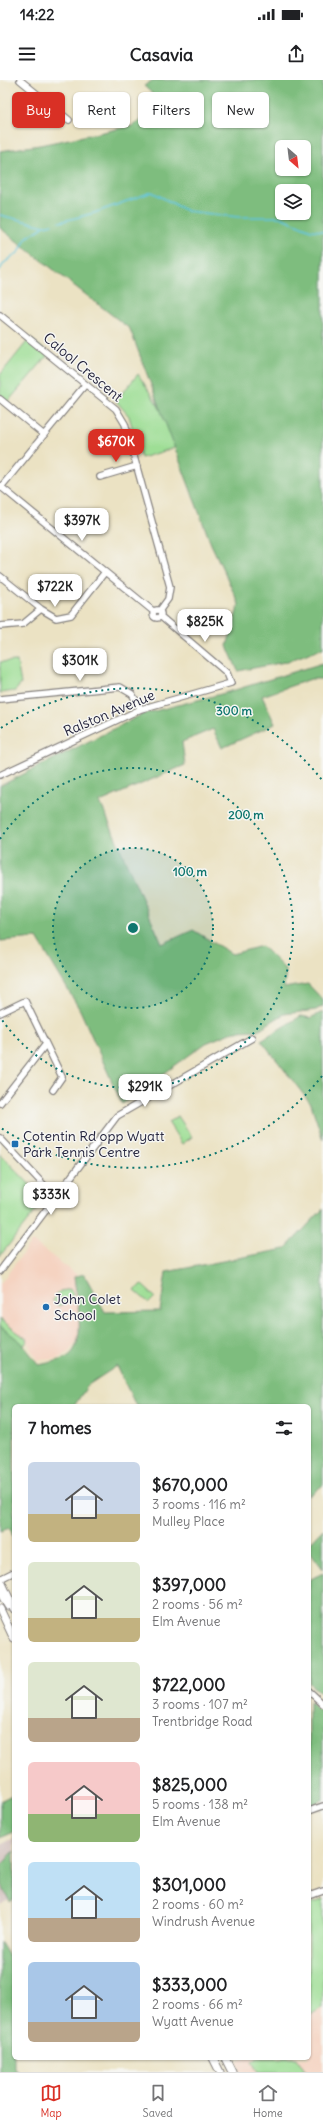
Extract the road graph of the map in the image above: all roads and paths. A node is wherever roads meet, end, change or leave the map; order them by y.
1 (20, 80) edge
2 (69, 120) dead end
3 (0, 314) edge
4 (86, 384) junction
5 (0, 399) edge
6 (44, 435) junction
7 (137, 466) junction
8 (100, 477) dead end
9 (1, 486) edge
10 (105, 572) junction
11 (0, 576) edge
12 (41, 609) junction
13 (160, 613) junction
14 (0, 626) edge
15 (0, 699) edge
16 (141, 709) junction
17 (0, 774) edge
18 (0, 1013) edge
19 (252, 1038) dead end
20 (46, 1044) junction
21 (53, 1090) dead end
22 (0, 1103) edge
23 (0, 1138) edge
24 (55, 1197) junction
25 (0, 1271) edge
26 (12, 1573) edge
27 (0, 1579) edge
28 (0, 1592) edge
29 (12, 1606) edge
30 (12, 1607) edge
31 (0, 1609) edge
32 (12, 1635) edge
33 (311, 1693) edge
34 (323, 1704) edge
35 (323, 1806) edge
36 (311, 1810) edge
37 (323, 1891) edge
38 (311, 1895) edge
39 (214, 2060) edge
40 (226, 2060) edge
41 (220, 2072) edge
42 (232, 2072) edge

1 - 2 street
3 - 4 street, Calool Crescent
4 - 6 street
4 - 7 street, Calool Crescent
5 - 6 street
6 - 9 street
7 - 8 street
7 - 13 street, Calool Crescent
9 - 10 street
10 - 12 street
10 - 13 street
11 - 12 street
12 - 14 street
13 - 16 street, Ralston Avenue
15 - 16 street
16 - 17 street, Ralston Avenue
18 - 20 street
19 - 24 street
20 - 21 street
20 - 22 street
23 - 24 street
24 - 25 street
26 - 27 street
27 - 29 main road
28 - 30 main road
31 - 32 main road
33 - 34 street
35 - 36 street
37 - 38 street
39 - 41 main road
40 - 42 main road

